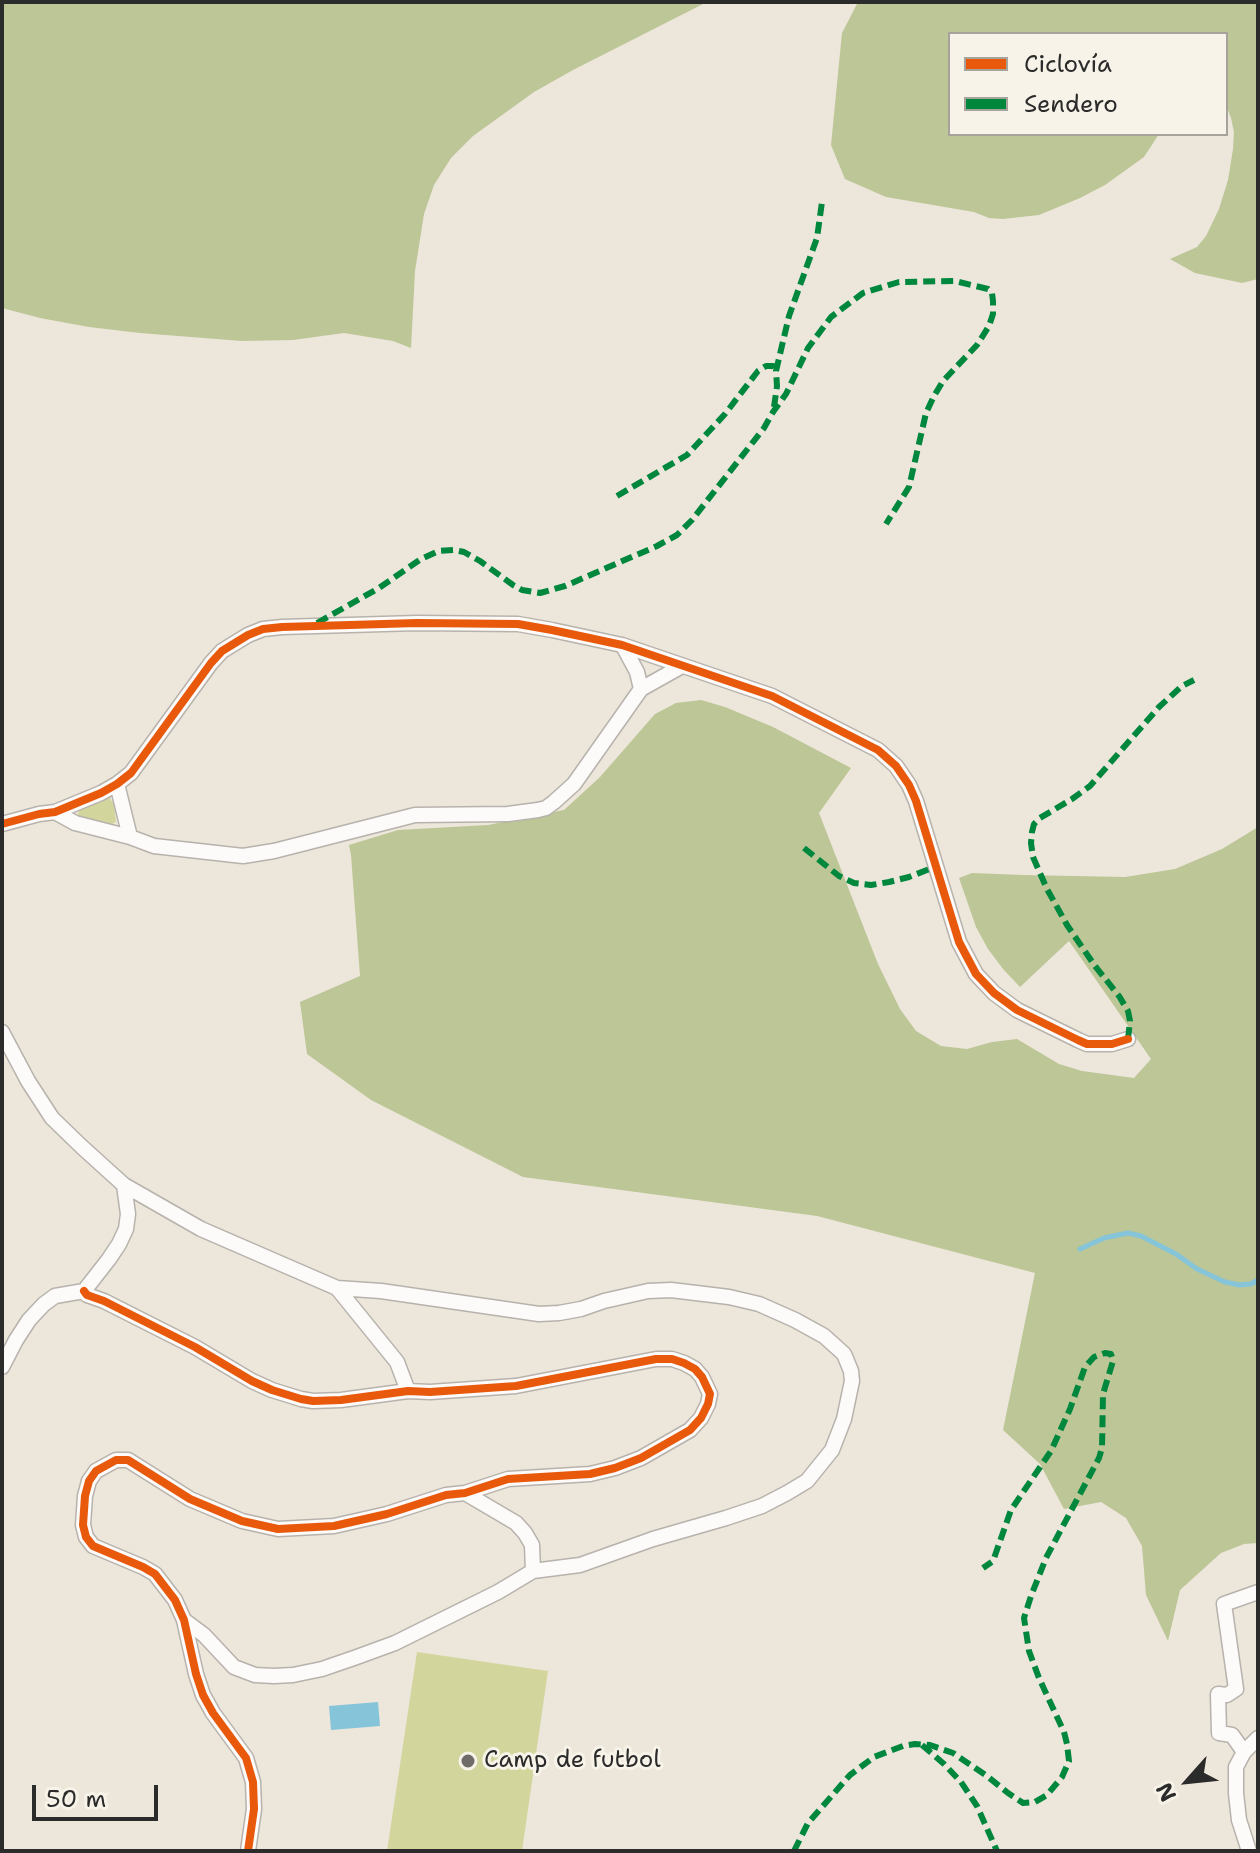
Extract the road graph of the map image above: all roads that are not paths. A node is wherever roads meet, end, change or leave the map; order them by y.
1 (622, 645) junction
2 (682, 666) junction
3 (641, 689) junction
4 (117, 784) junction
5 (55, 812) junction
6 (2, 824) edge
7 (130, 837) junction
8 (2, 1032) edge
9 (1128, 1039) dead end
10 (124, 1185) junction
11 (337, 1288) junction
12 (84, 1291) junction
13 (2, 1367) edge
14 (408, 1391) junction
15 (465, 1493) junction
16 (533, 1571) junction
17 (1258, 1592) edge
18 (184, 1620) junction
19 (1258, 1738) edge
20 (1244, 1752) junction
21 (1252, 1847) edge
22 (248, 1851) edge

1 - 2 street
1 - 3 street
1 - 4 street
2 - 3 street
2 - 9 street
3 - 7 street
4 - 5 street
4 - 7 street
5 - 6 street
5 - 7 street
8 - 10 street
10 - 11 street
10 - 12 street
11 - 14 street
11 - 16 street
12 - 13 street
12 - 14 street
14 - 15 street
15 - 16 street
15 - 18 street
16 - 18 street
17 - 20 street
18 - 22 street
19 - 20 street
20 - 21 street

